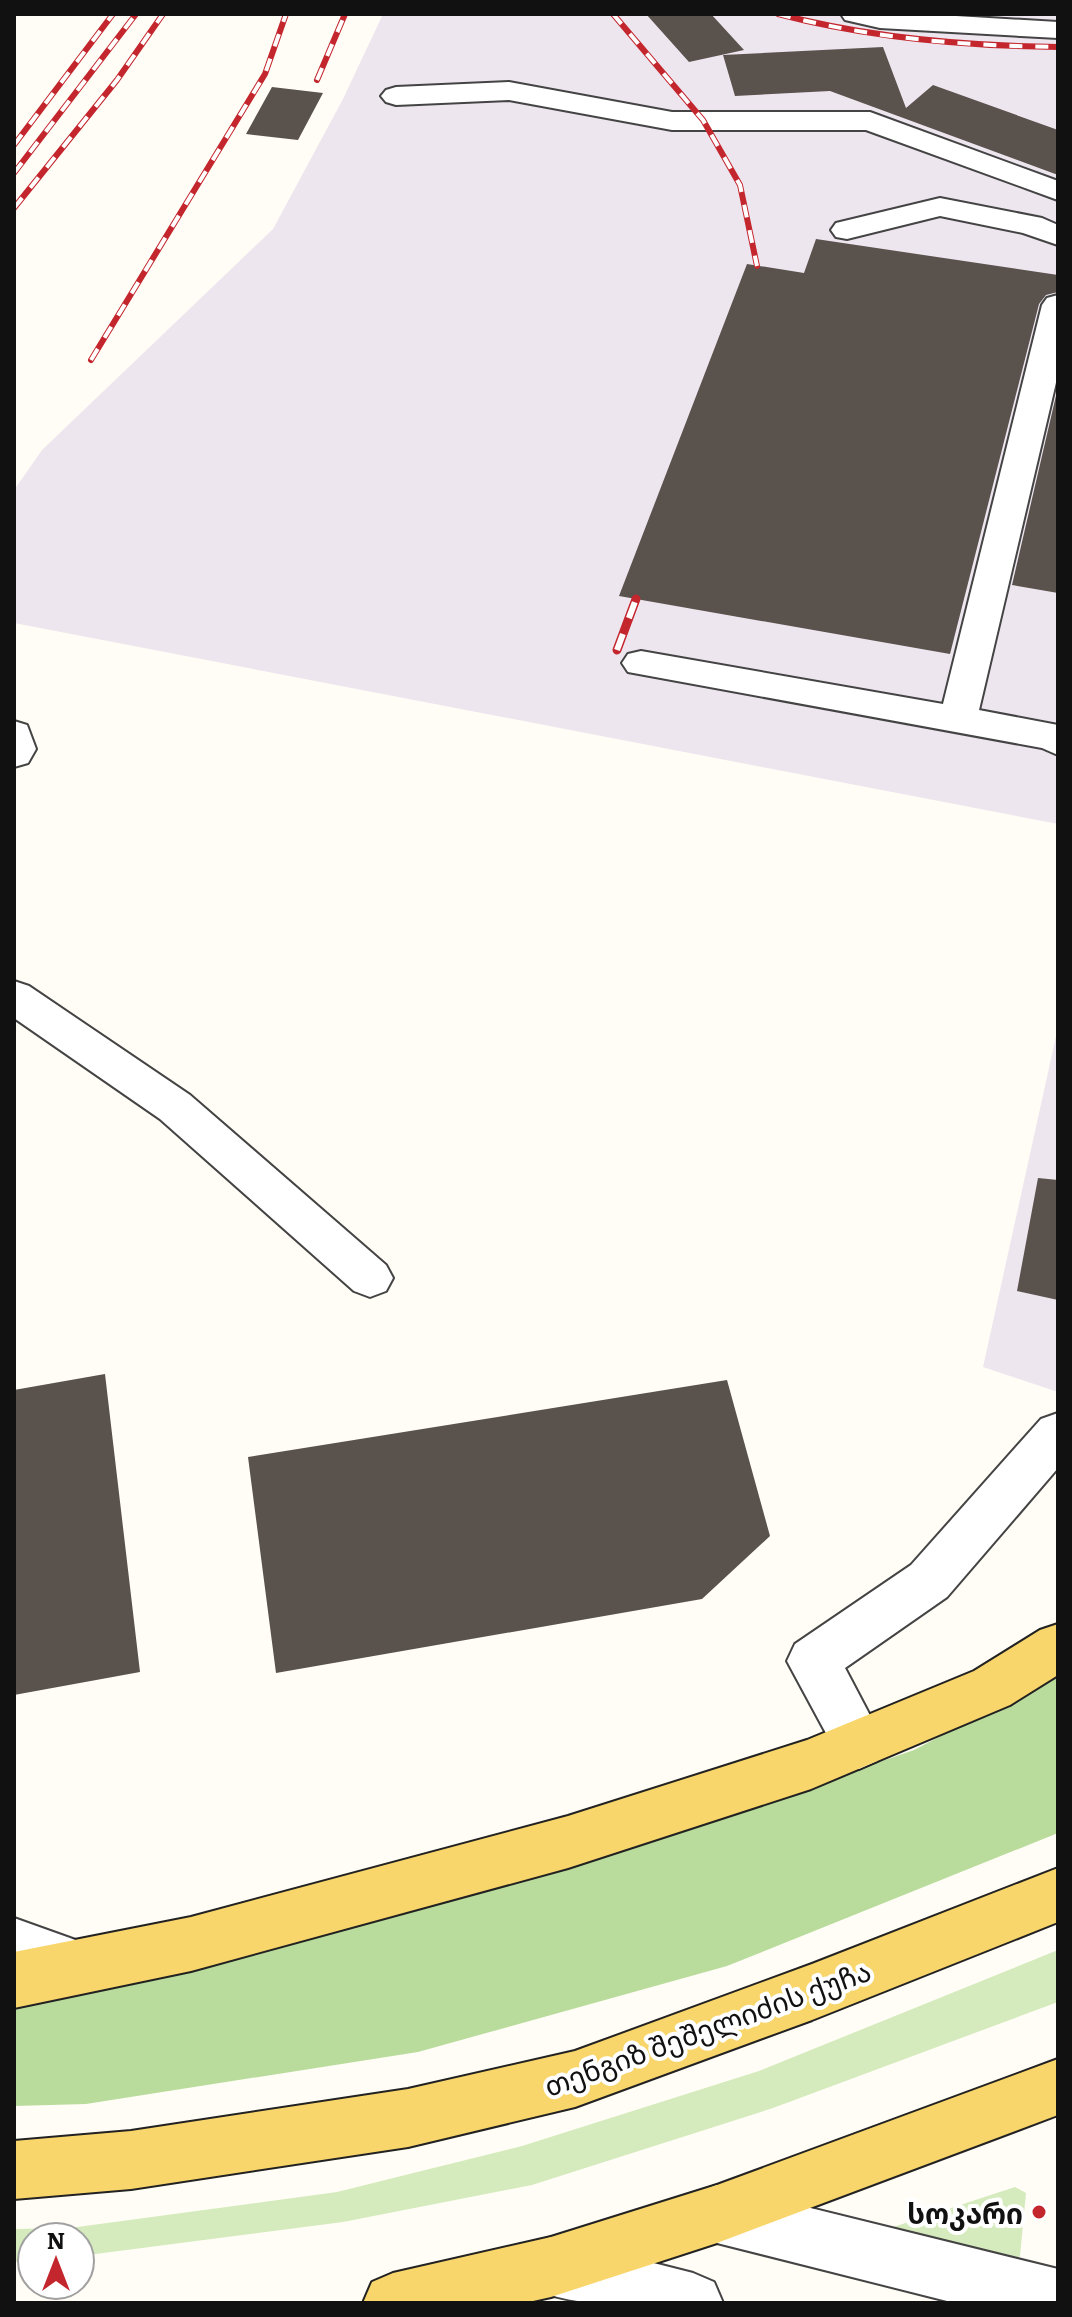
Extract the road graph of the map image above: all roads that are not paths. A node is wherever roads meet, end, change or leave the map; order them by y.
1 (855, 14) edge
2 (1058, 30) edge
3 (396, 96) dead end
4 (1058, 191) edge
5 (847, 230) dead end
6 (1058, 236) edge
7 (1058, 305) edge
8 (641, 663) dead end
9 (958, 720) junction
10 (14, 734) edge
11 (1058, 742) edge
12 (14, 754) edge
13 (14, 997) edge
14 (370, 1278) dead end
15 (1058, 1434) edge
16 (1058, 1647) edge
17 (859, 1744) junction
18 (1058, 1895) edge
19 (14, 1945) edge
20 (75, 1967) junction
21 (14, 1980) edge
22 (1058, 2087) edge
23 (14, 2170) edge
24 (717, 2214) junction
25 (551, 2267) junction
26 (1058, 2299) edge
27 (393, 2303) edge
28 (693, 2303) edge

1 - 2 lane
3 - 4 lane
5 - 6 lane
7 - 9 lane
8 - 9 lane
9 - 11 lane
10 - 12 lane
13 - 14 lane
15 - 17 lane
16 - 17 main road
17 - 20 main road
18 - 23 main road, თენგიზ შეშელიძის ქუჩა
19 - 20 lane
20 - 21 main road
22 - 24 main road
24 - 25 main road
24 - 26 lane
25 - 27 main road
25 - 28 lane

